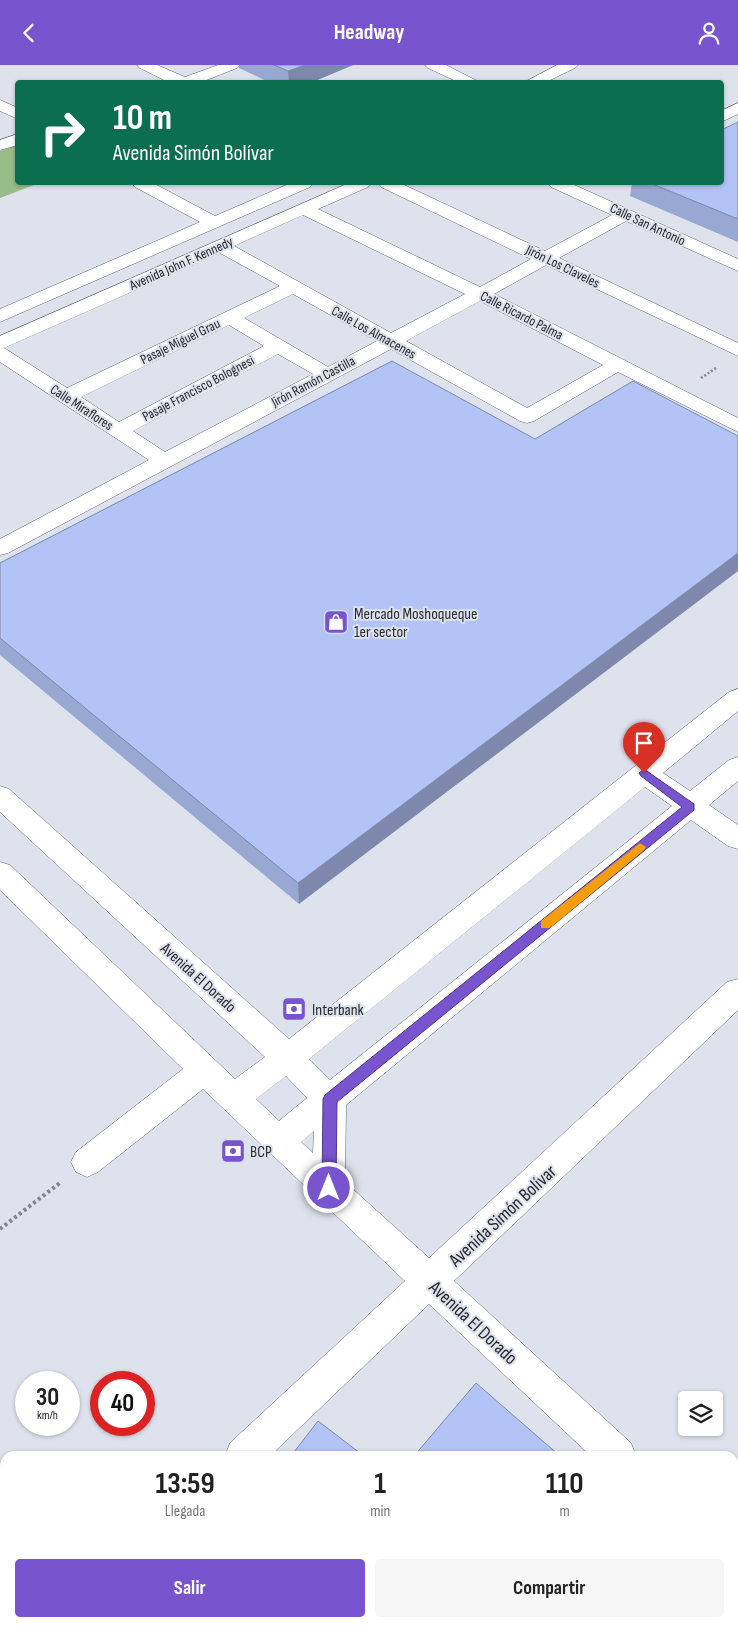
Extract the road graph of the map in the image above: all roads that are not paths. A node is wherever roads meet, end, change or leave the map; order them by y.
1 (145, 65) edge
2 (232, 65) edge
3 (433, 65) edge
4 (570, 65) edge
5 (178, 80) edge
6 (192, 80) edge
7 (467, 80) edge
8 (537, 80) edge
9 (0, 105) edge
10 (738, 108) edge
11 (15, 112) edge
12 (724, 115) edge
13 (15, 140) edge
14 (0, 145) edge
15 (145, 185) edge
16 (300, 185) edge
17 (358, 185) edge
18 (391, 185) edge
19 (562, 185) edge
20 (590, 185) edge
21 (577, 191) junction
22 (304, 209) junction
23 (626, 214) junction
24 (215, 223) junction
25 (221, 246) junction
26 (546, 258) junction
27 (738, 266) edge
28 (293, 287) junction
29 (480, 294) junction
30 (0, 316) edge
31 (228, 317) junction
32 (388, 341) junction
33 (0, 343) edge
34 (278, 346) junction
35 (738, 350) edge
36 (0, 353) edge
37 (618, 364) junction
38 (326, 374) junction
39 (67, 396) junction
40 (738, 426) edge
41 (118, 431) junction
42 (164, 461) junction
43 (0, 548) edge
44 (738, 698) edge
45 (738, 767) edge
46 (644, 773) junction
47 (0, 796) edge
48 (690, 807) junction
49 (738, 839) edge
50 (0, 873) edge
51 (738, 991) edge
52 (288, 1058) junction
53 (205, 1070) junction
54 (234, 1099) junction
55 (330, 1099) junction
56 (278, 1141) junction
57 (87, 1162) road end
58 (329, 1188) junction
59 (431, 1282) junction
60 (248, 1451) edge
61 (613, 1451) edge

1 - 5 street
2 - 6 street
3 - 7 street
4 - 8 street
9 - 11 street
10 - 12 street
13 - 14 street
15 - 24 street
16 - 24 street, Avenida John F. Kennedy
17 - 22 street, Avenida John F. Kennedy
18 - 26 street, Jirón Los Claveles
19 - 21 street, Calle San Antonio
20 - 21 street
21 - 23 street, Calle San Antonio
22 - 25 street, Avenida John F. Kennedy
22 - 29 street, Calle Ricardo Palma
23 - 26 street, Jirón Ramón Castilla
23 - 27 street, Calle San Antonio
24 - 30 street, Avenida John F. Kennedy
25 - 28 street, Calle Los Almacenes
25 - 33 street, Avenida John F. Kennedy
26 - 29 street, Jirón Ramón Castilla
26 - 35 street, Jirón Los Claveles
28 - 31 street, Pasaje Miguel Grau
28 - 32 street, Calle Los Almacenes
29 - 32 street, Jirón Ramón Castilla
29 - 37 street, Calle Ricardo Palma
31 - 34 street
31 - 39 street, Pasaje Miguel Grau
32 - 37 street, Calle Los Almacenes
32 - 38 street, Jirón Ramón Castilla
34 - 38 street
34 - 41 street, Pasaje Francisco Bolognesi
36 - 39 street, Calle Miraflores
37 - 40 street, Calle Ricardo Palma
38 - 42 street, Jirón Ramón Castilla
39 - 41 street, Calle Miraflores
41 - 42 street, Calle Miraflores
42 - 43 street, Jirón Ramón Castilla
44 - 46 street
45 - 48 street
46 - 48 street
46 - 52 street
47 - 52 street, Avenida El Dorado
48 - 49 street
48 - 55 street
50 - 53 street, Avenida El Dorado
51 - 59 street, Avenida Simón Bolívar
52 - 54 street
52 - 55 street, Avenida El Dorado
53 - 54 street, Avenida El Dorado
53 - 57 street
54 - 56 street, Avenida El Dorado
55 - 56 street
55 - 58 street
56 - 58 street, Avenida El Dorado
58 - 59 street, Avenida El Dorado
59 - 60 street, Avenida Simón Bolívar
59 - 61 street, Avenida El Dorado

